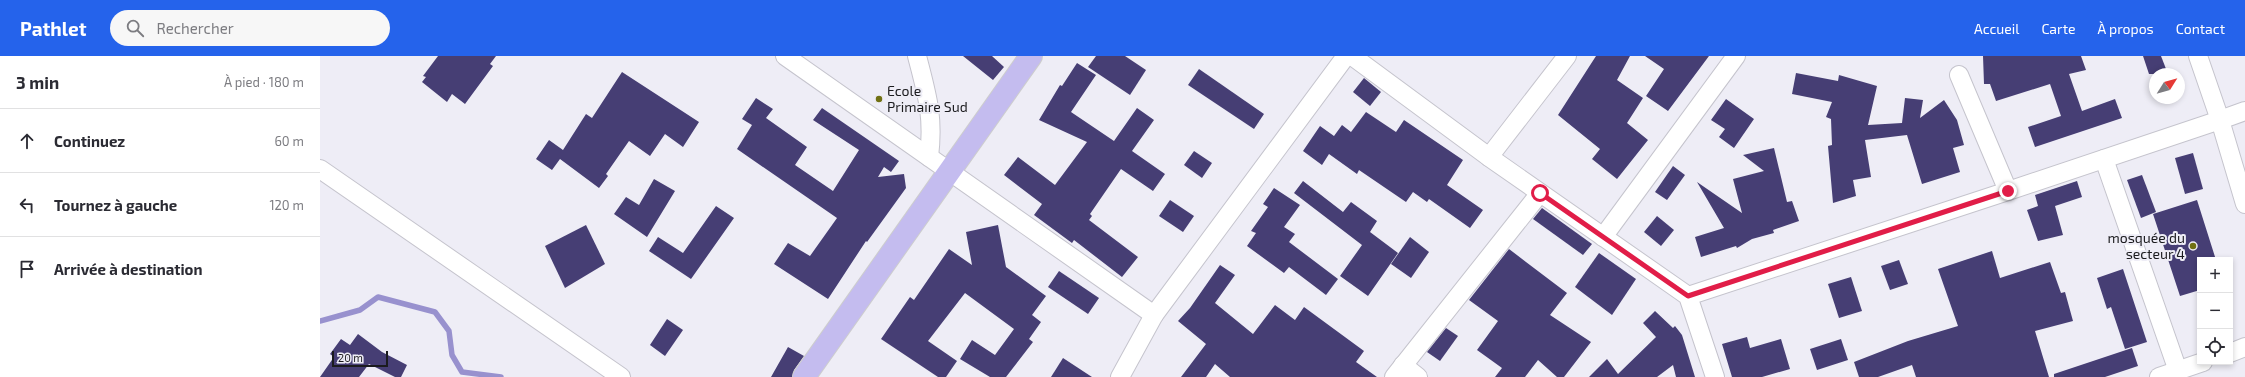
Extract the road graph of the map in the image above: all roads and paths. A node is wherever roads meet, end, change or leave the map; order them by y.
1 (785, 56) edge
2 (917, 56) edge
3 (1031, 56) edge
4 (1346, 56) edge
5 (1352, 56) edge
6 (1567, 56) edge
7 (1736, 56) edge
8 (2198, 56) edge
9 (1959, 75) dead end
10 (2245, 111) edge
11 (2220, 120) junction
12 (929, 157) junction
13 (1489, 158) junction
14 (2104, 159) junction
15 (320, 169) edge
16 (949, 172) junction
17 (2008, 191) junction
18 (1540, 193) junction
19 (2245, 204) edge
20 (1603, 237) junction
21 (1688, 296) junction
22 (1154, 315) junction
23 (2245, 347) edge
24 (2233, 351) edge
25 (2197, 364) edge
26 (2178, 370) junction
27 (1398, 371) edge
28 (621, 377) edge
29 (804, 377) edge
30 (1120, 377) edge
31 (1418, 377) edge
32 (1715, 377) edge
33 (2159, 377) edge

1 - 12 street
2 - 12 street
3 - 16 main road
4 - 22 street
5 - 13 street
6 - 13 street
7 - 20 street
8 - 11 street
9 - 17 street
10 - 11 street
11 - 14 street
11 - 19 street
12 - 16 street
13 - 18 street
14 - 17 street
14 - 26 street
15 - 28 street
16 - 22 street
16 - 29 main road
17 - 21 street
18 - 20 street
18 - 27 street
20 - 21 street
21 - 32 street
22 - 30 street
23 - 24 street
25 - 26 street
26 - 33 street
27 - 31 street

